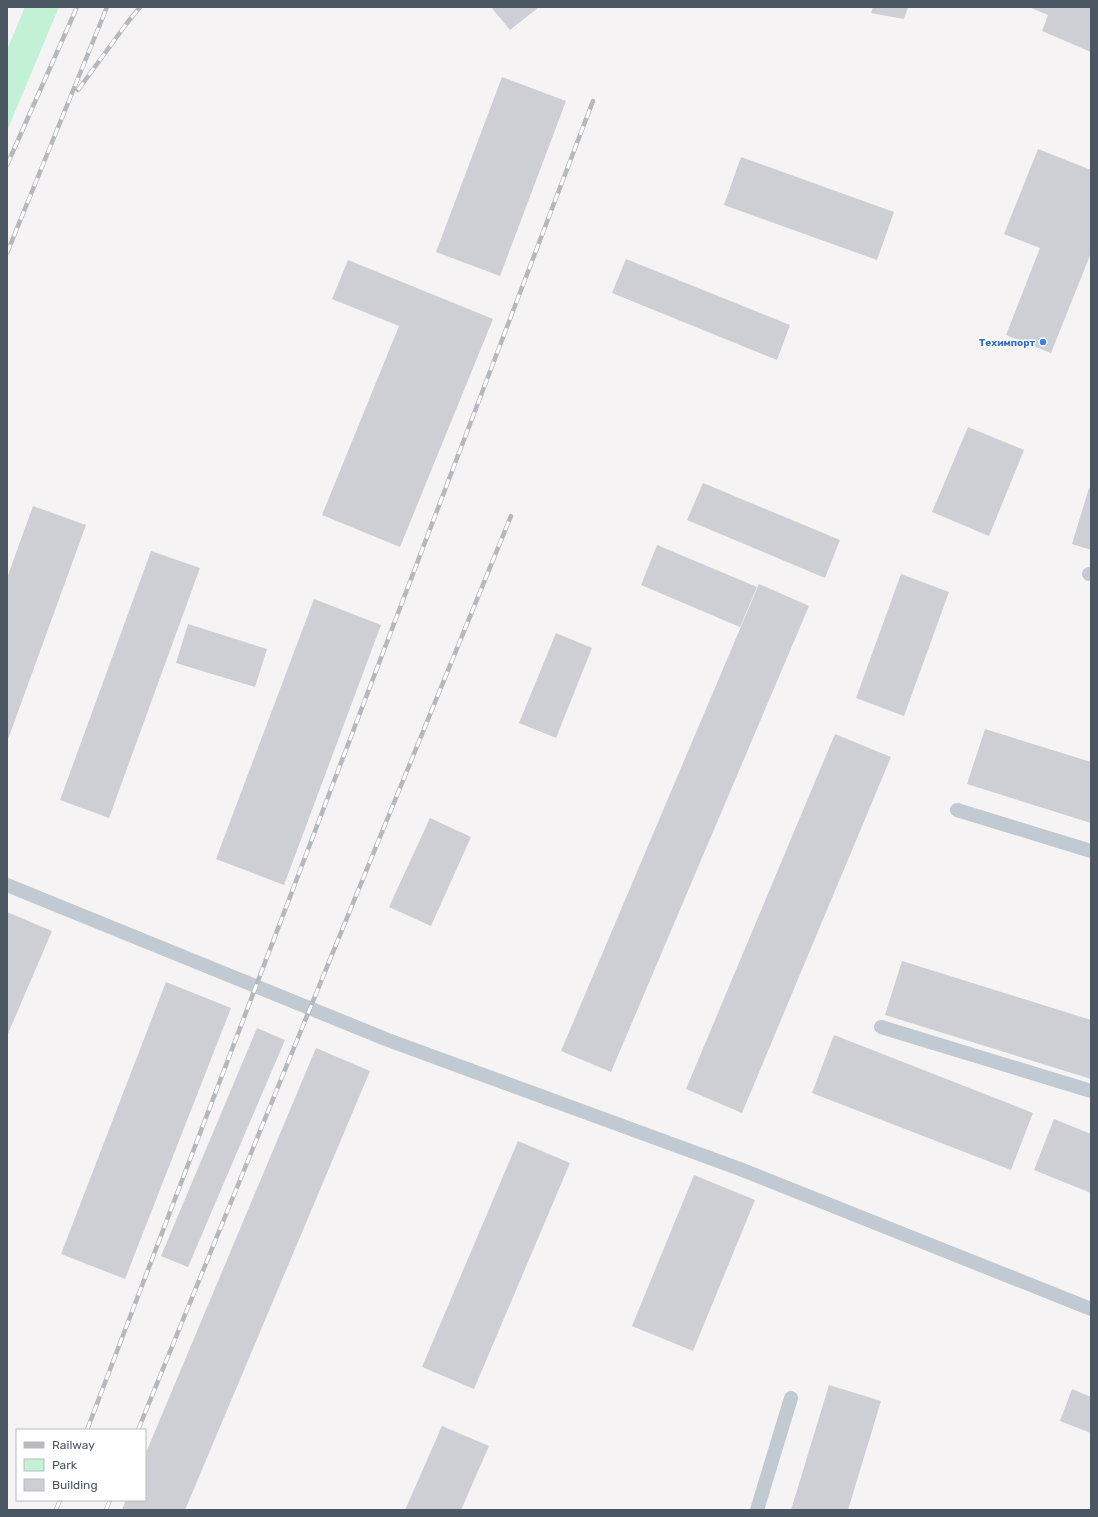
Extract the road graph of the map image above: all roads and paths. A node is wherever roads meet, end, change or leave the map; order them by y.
1 (957, 810) dead end
2 (1091, 851) edge
3 (7, 885) edge
4 (880, 1027) dead end
5 (1091, 1091) edge
6 (1091, 1309) edge
7 (791, 1398) dead end
8 (757, 1510) edge

1 - 2 lane
3 - 6 lane
4 - 5 lane
7 - 8 lane

